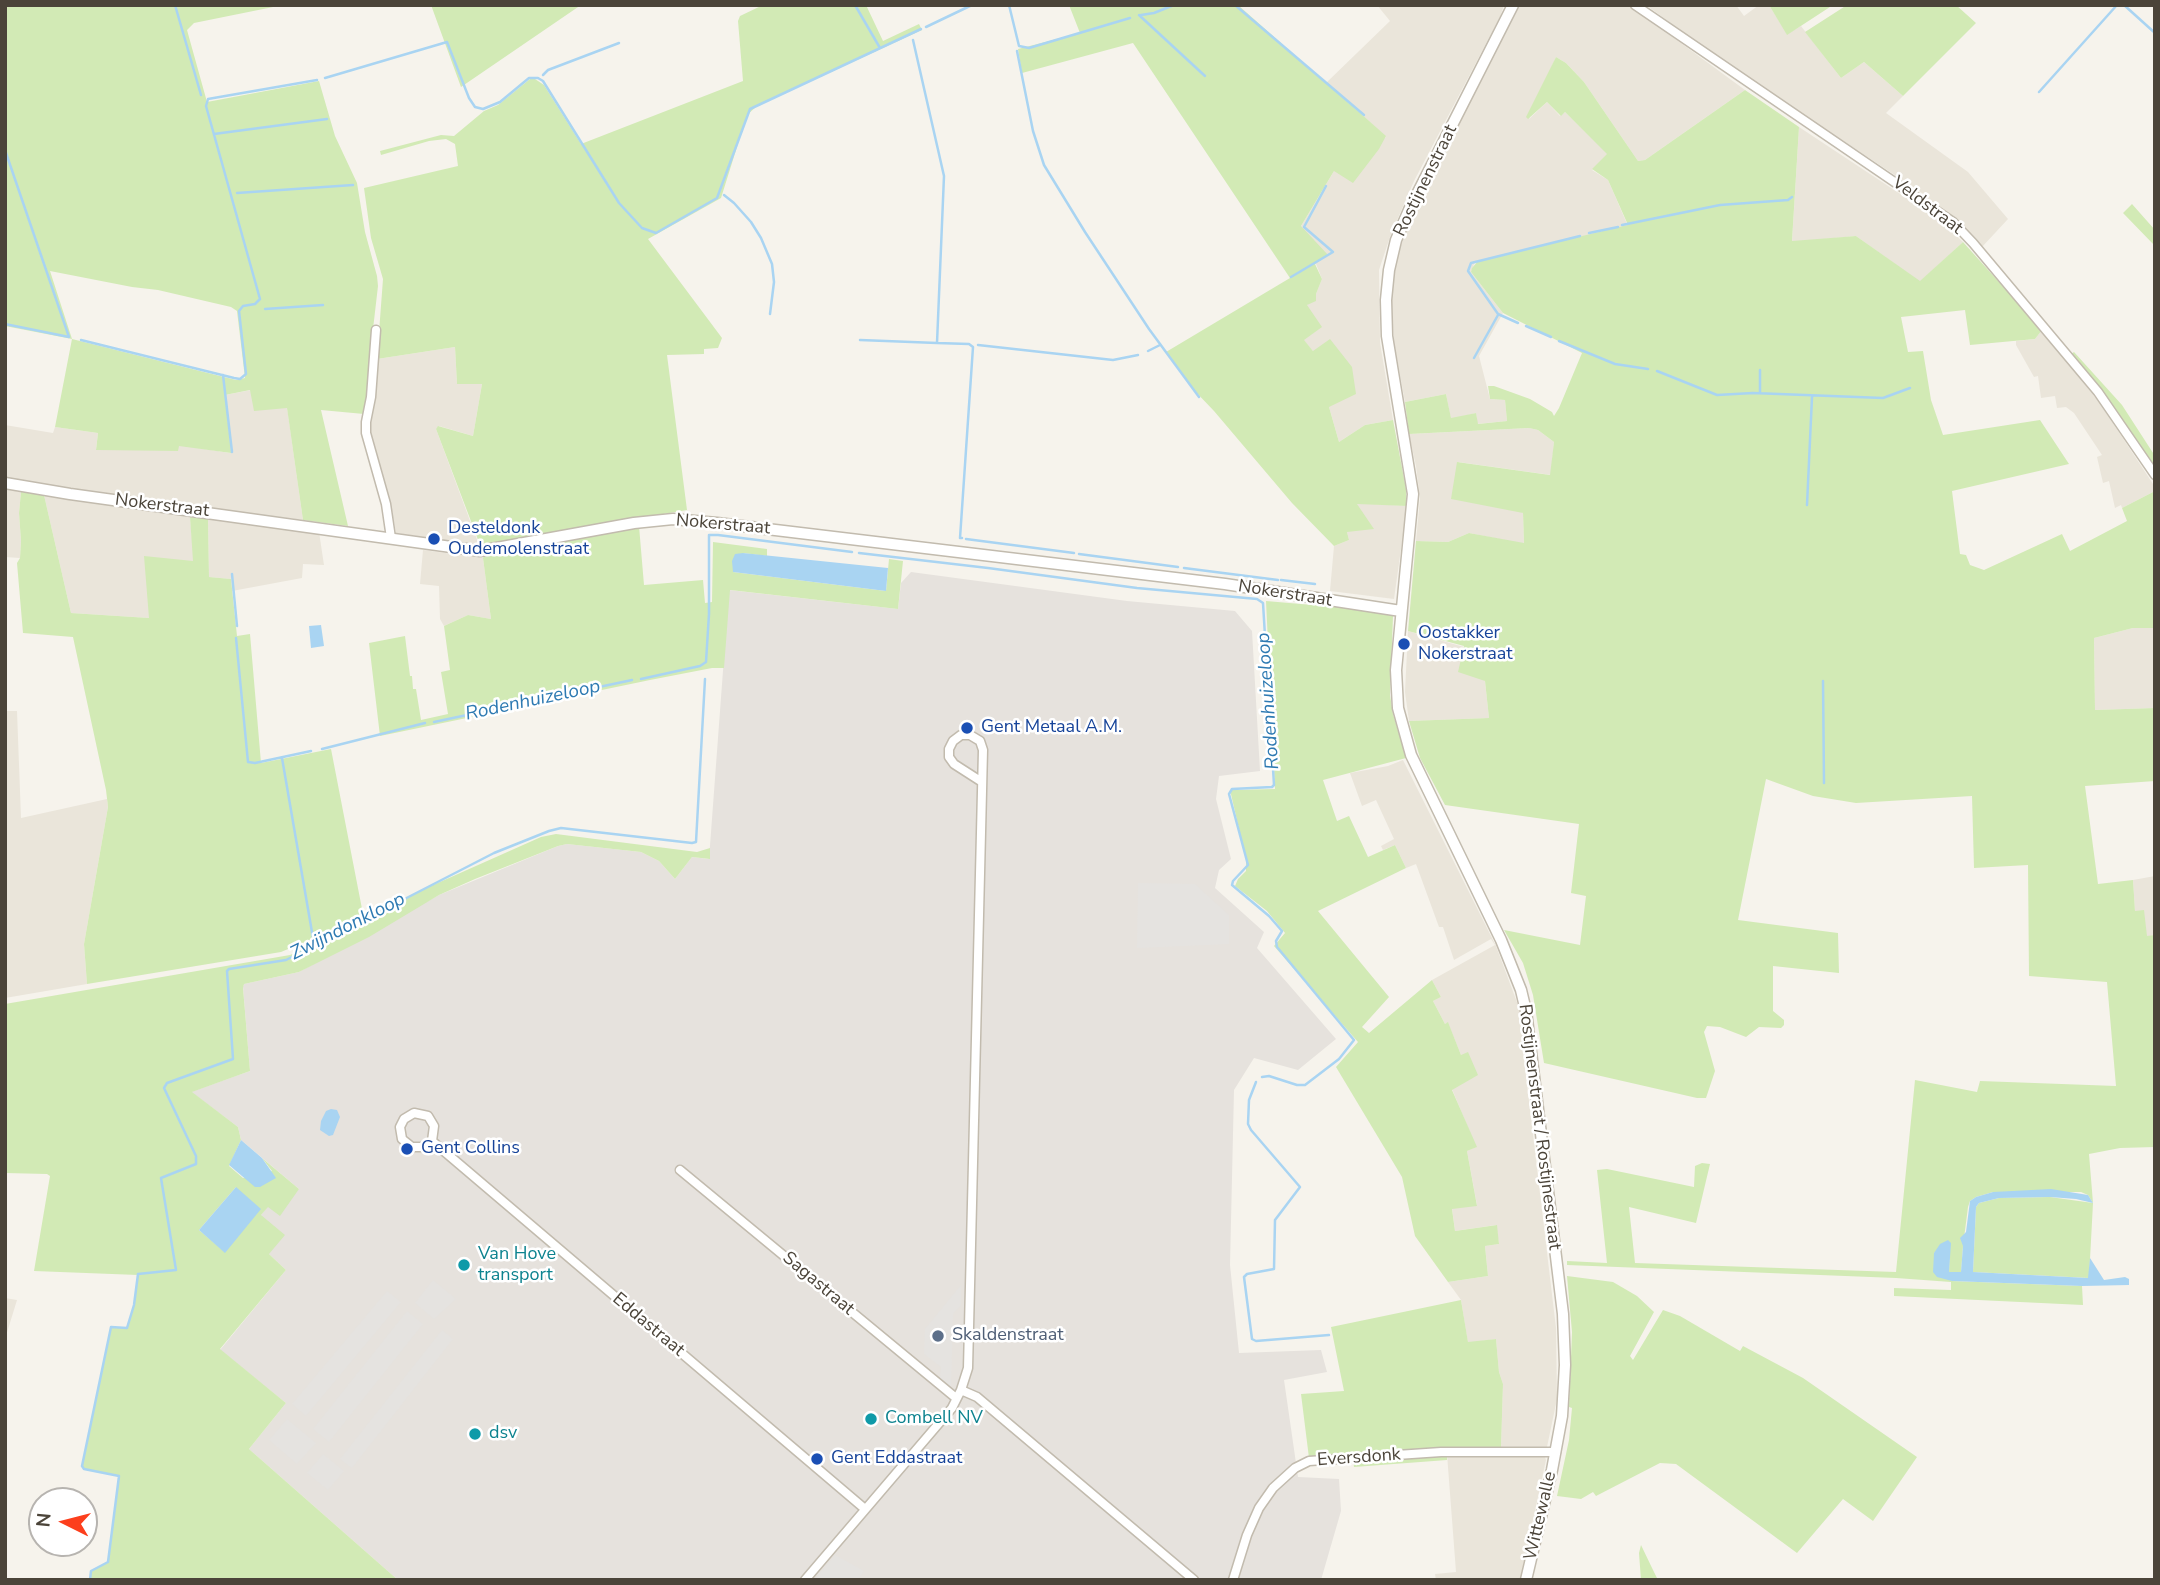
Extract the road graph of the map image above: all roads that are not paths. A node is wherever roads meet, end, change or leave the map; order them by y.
1 (1513, 5) edge
2 (1635, 5) edge
3 (376, 330) dead end
4 (2155, 475) edge
5 (5, 482) edge
6 (391, 538) junction
7 (1404, 577) joint
8 (1401, 611) junction
9 (982, 782) junction
10 (432, 1141) junction
11 (680, 1170) dead end
12 (961, 1390) junction
13 (956, 1398) junction
14 (1556, 1452) junction
15 (865, 1509) junction
16 (805, 1580) edge
17 (1194, 1580) edge
18 (1233, 1580) edge
19 (1526, 1580) edge

1 - 7 street, Rostijnenstraat
2 - 4 street, Veldstraat
3 - 6 street
5 - 6 street, Nokerstraat
6 - 8 street, Nokerstraat
7 - 8 street, Rostijnenstraat / Rostijnestraat
8 - 14 street, Rostijnenstraat / Rostijnestraat
9 - 9 street
9 - 12 street
10 - 10 street, Eddastraat
10 - 15 street, Eddastraat
11 - 13 street, Sagastraat
12 - 13 street
12 - 17 street
13 - 15 street
14 - 18 street, Eversdonk
14 - 19 street, Wittewalle
15 - 16 street

